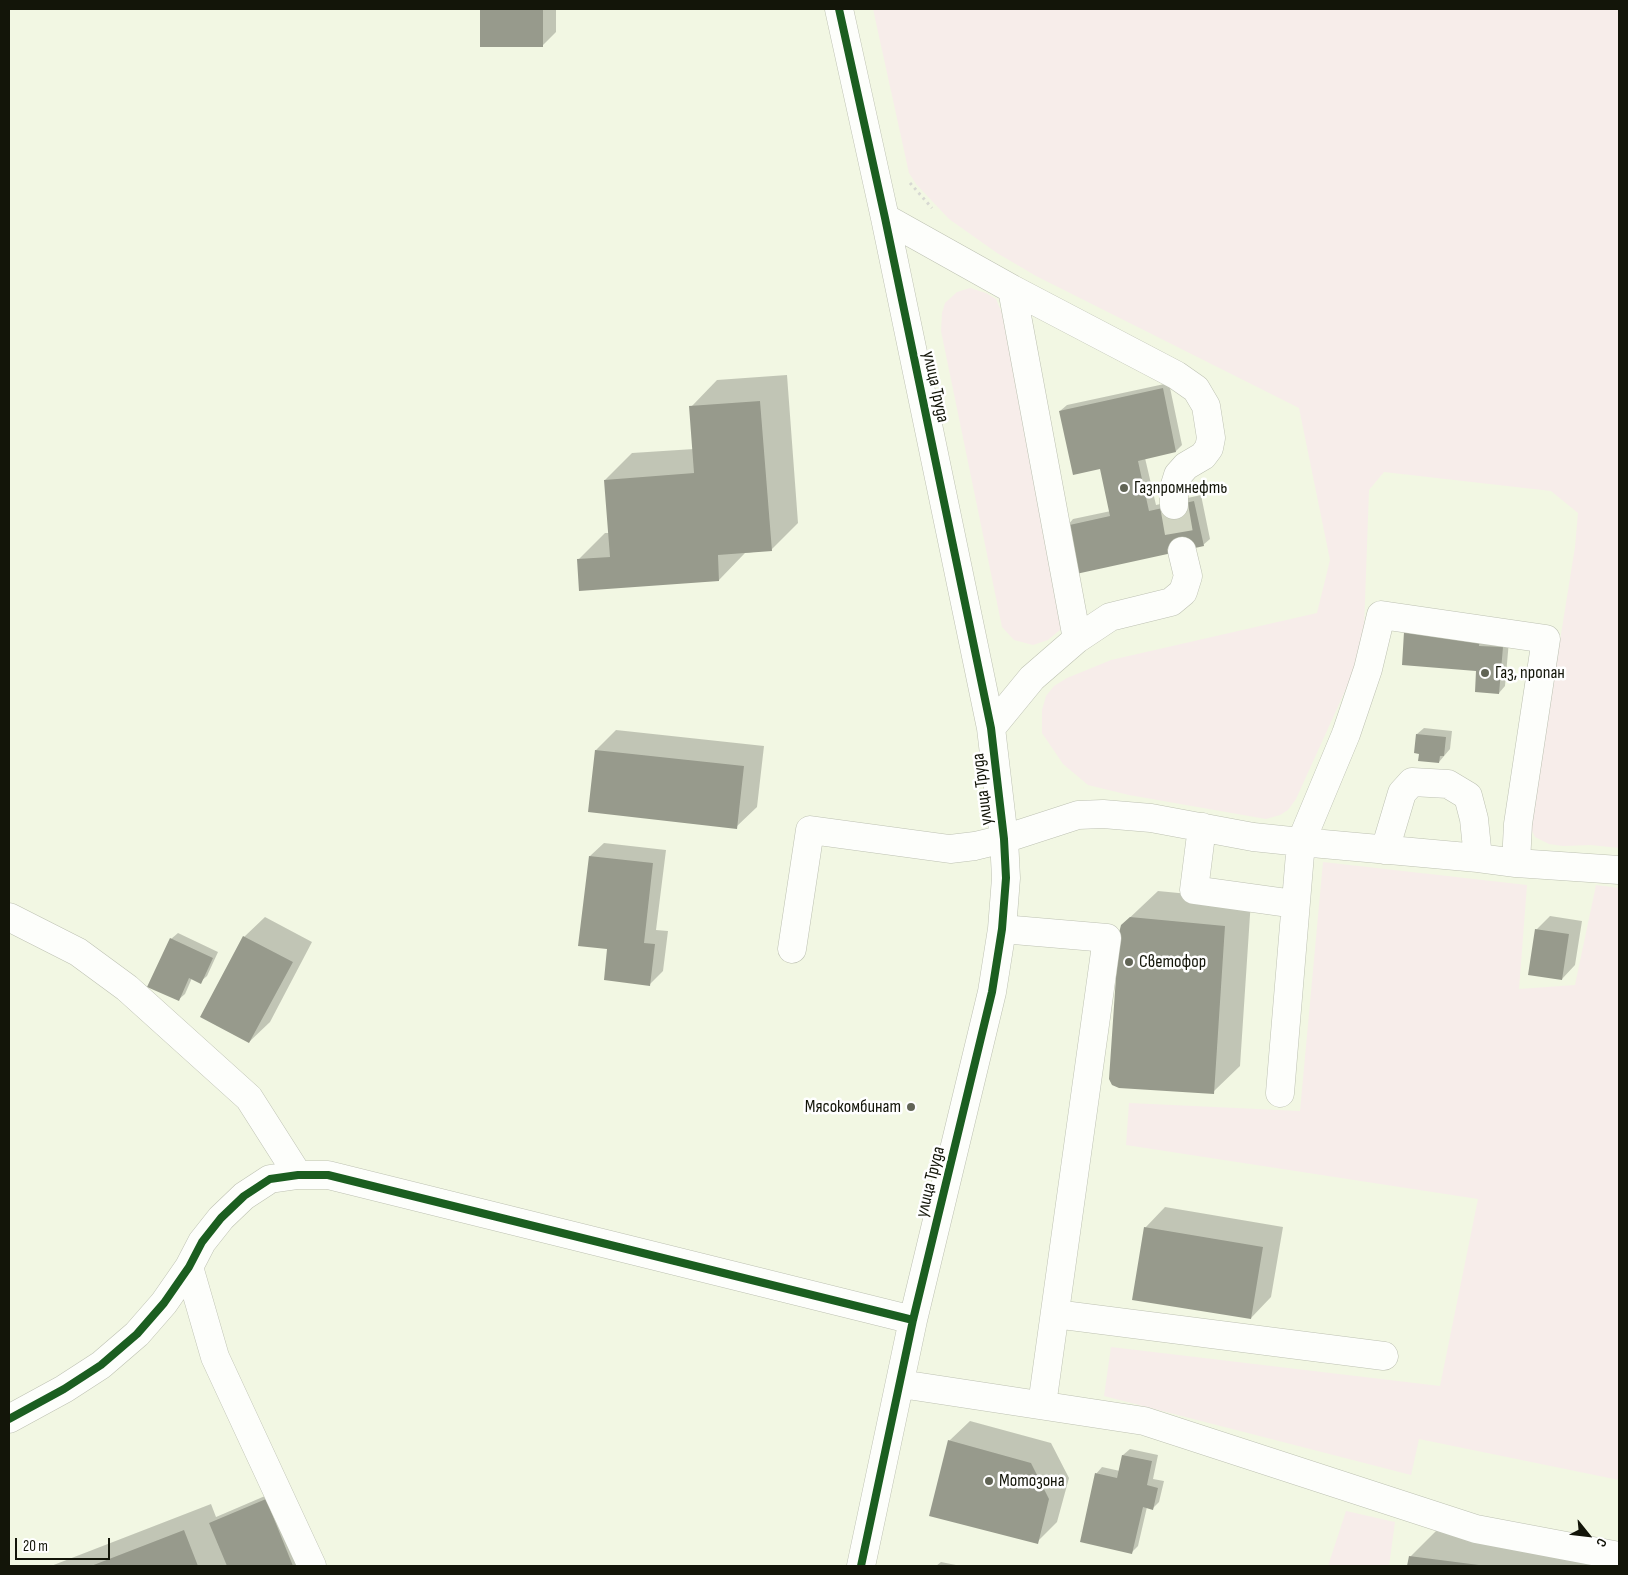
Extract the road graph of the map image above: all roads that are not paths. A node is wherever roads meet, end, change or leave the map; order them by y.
1 (839, 9) edge
2 (885, 218) junction
3 (1012, 289) junction
4 (1174, 505) tunnel mouth
5 (1182, 551) tunnel mouth
6 (1077, 639) junction
7 (991, 728) junction
8 (1202, 827) junction
9 (1004, 839) junction
10 (1301, 842) junction
11 (1385, 850) junction
12 (1478, 858) junction
13 (1516, 863) junction
14 (1619, 870) edge
15 (1295, 904) junction
16 (9, 917) edge
17 (1002, 929) junction
18 (792, 950) dead end
19 (1280, 1093) dead end
20 (298, 1175) junction
21 (189, 1267) junction
22 (1055, 1314) junction
23 (913, 1320) junction
24 (1384, 1356) dead end
25 (901, 1384) junction
26 (1042, 1406) junction
27 (9, 1419) edge
28 (1619, 1556) edge
29 (312, 1566) edge
30 (861, 1566) edge

1 - 2 street, улица Труда
2 - 3 street
2 - 7 street, улица Труда
3 - 4 street
3 - 6 street
5 - 6 street
6 - 7 street
7 - 9 street, улица Труда
8 - 9 street
8 - 10 street
8 - 15 street
9 - 17 street, улица Труда
9 - 18 street
10 - 11 street
10 - 13 street
10 - 15 street
11 - 12 street
11 - 12 street
12 - 13 street
13 - 14 street
15 - 19 street
16 - 20 street
17 - 22 street
17 - 23 street, улица Труда
20 - 21 street
20 - 23 street
21 - 27 street
21 - 29 street
22 - 24 street
22 - 26 street
23 - 25 street, улица Труда
25 - 26 street
25 - 30 street, улица Труда
26 - 28 street

